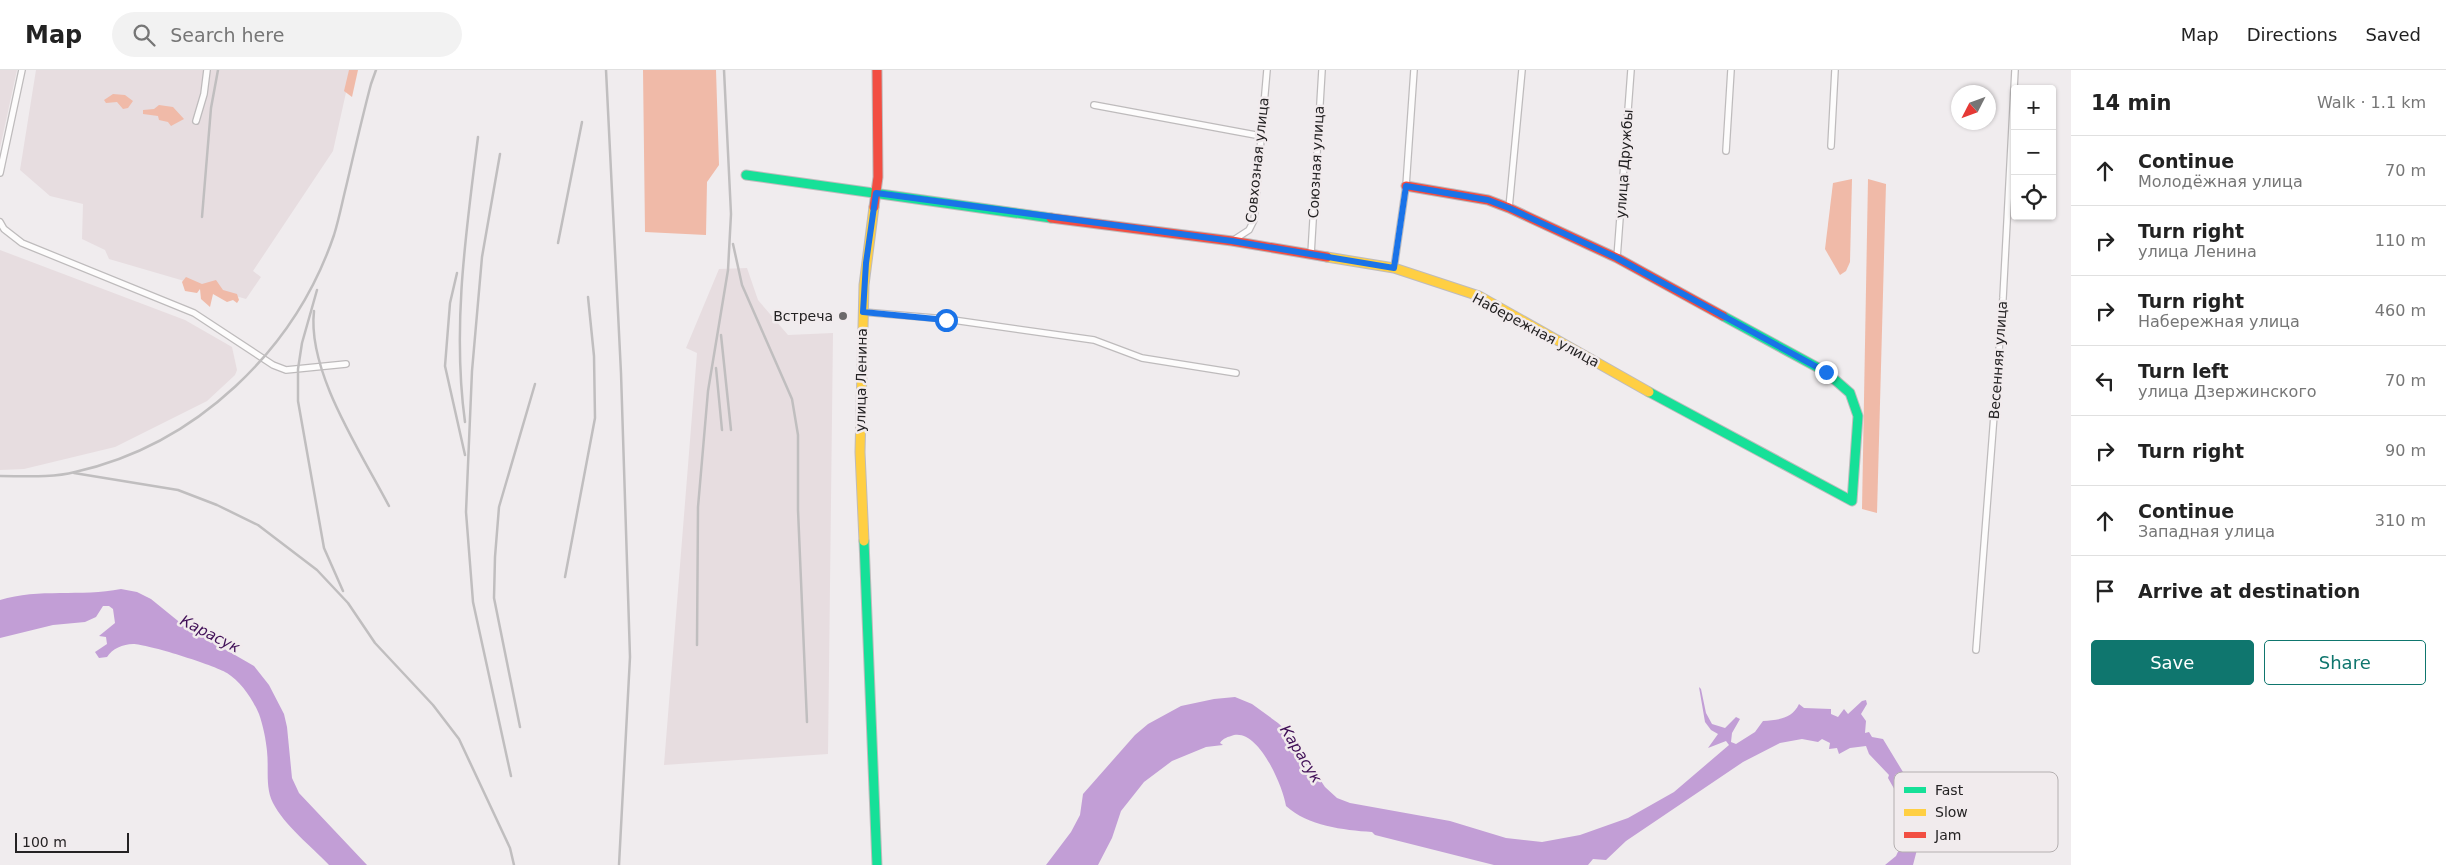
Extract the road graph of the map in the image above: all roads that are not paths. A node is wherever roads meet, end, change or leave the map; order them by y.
1 (22, 70) edge
2 (207, 70) edge
3 (877, 70) edge
4 (1267, 70) edge
5 (1322, 70) edge
6 (1414, 70) edge
7 (1522, 70) edge
8 (1631, 70) edge
9 (1731, 70) edge
10 (1835, 70) edge
11 (2015, 70) edge
12 (1094, 105) dead end
13 (196, 121) dead end
14 (1261, 136) junction
15 (1831, 146) dead end
16 (1726, 152) dead end
17 (0, 173) edge
18 (746, 175) dead end
19 (1406, 186) junction
20 (876, 193) junction
21 (1509, 208) junction
22 (0, 222) edge
23 (1232, 241) junction
24 (1311, 254) junction
25 (1617, 258) junction
26 (1394, 268) junction
27 (863, 312) junction
28 (346, 364) dead end
29 (1236, 373) dead end
30 (1976, 650) dead end
31 (877, 865) edge

1 - 17 street
2 - 13 street
3 - 20 street, улица Ленина
4 - 14 street, Совхозная улица
5 - 24 street, Союзная улица
6 - 19 street
7 - 21 street
8 - 25 street, улица Дружбы
9 - 16 street
10 - 15 street
11 - 30 street, Весенняя улица
12 - 14 street
14 - 23 street, Совхозная улица
18 - 20 street, Набережная улица
19 - 21 street
19 - 26 street
20 - 23 street, Набережная улица
20 - 27 street, улица Ленина
21 - 25 street
22 - 28 street
23 - 24 street, Набережная улица
24 - 26 street, Набережная улица
25 - 26 street, Набережная улица
27 - 29 street
27 - 31 street, улица Ленина

